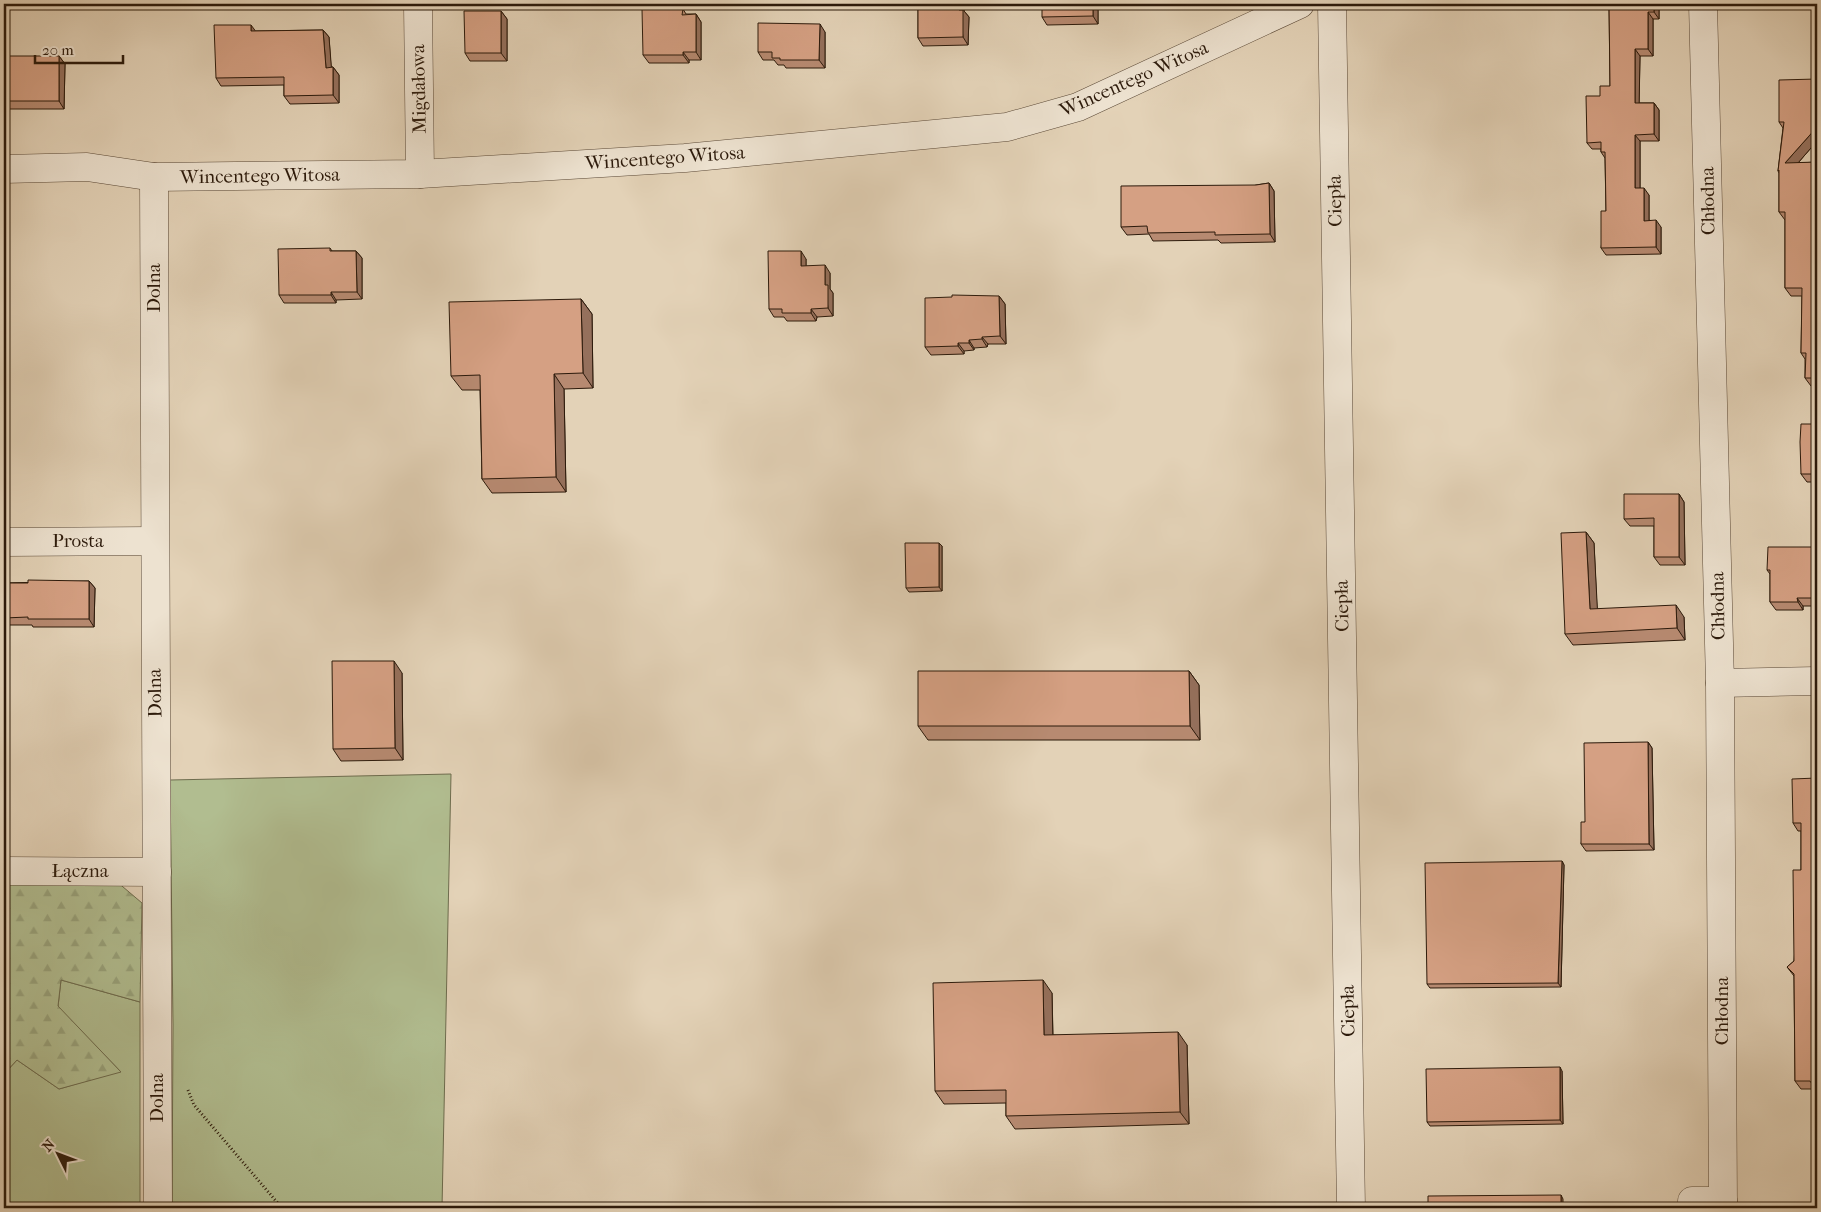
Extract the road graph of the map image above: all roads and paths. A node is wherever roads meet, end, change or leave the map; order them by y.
1 (418, 4) edge
2 (1300, 4) edge
3 (1332, 4) edge
4 (1703, 4) edge
5 (4, 169) edge
6 (420, 174) junction
7 (154, 177) junction
8 (153, 541) junction
9 (4, 542) edge
10 (1817, 680) edge
11 (1720, 683) junction
12 (4, 870) edge
13 (157, 872) junction
14 (184, 1082) dead end
15 (1692, 1201) dead end
16 (1723, 1205) edge
17 (158, 1208) edge
18 (282, 1208) edge
19 (1351, 1208) edge

1 - 6 street, Migdałowa
2 - 6 street, Wincentego Witosa
3 - 19 street, Ciepła
4 - 11 street, Chłodna
5 - 7 street, Wincentego Witosa
6 - 7 street, Wincentego Witosa
7 - 8 street, Dolna
8 - 9 street, Prosta
8 - 13 street, Dolna
10 - 11 street
11 - 16 street, Chłodna
12 - 13 street, Łączna
13 - 17 street, Dolna
14 - 18 path
15 - 16 street

